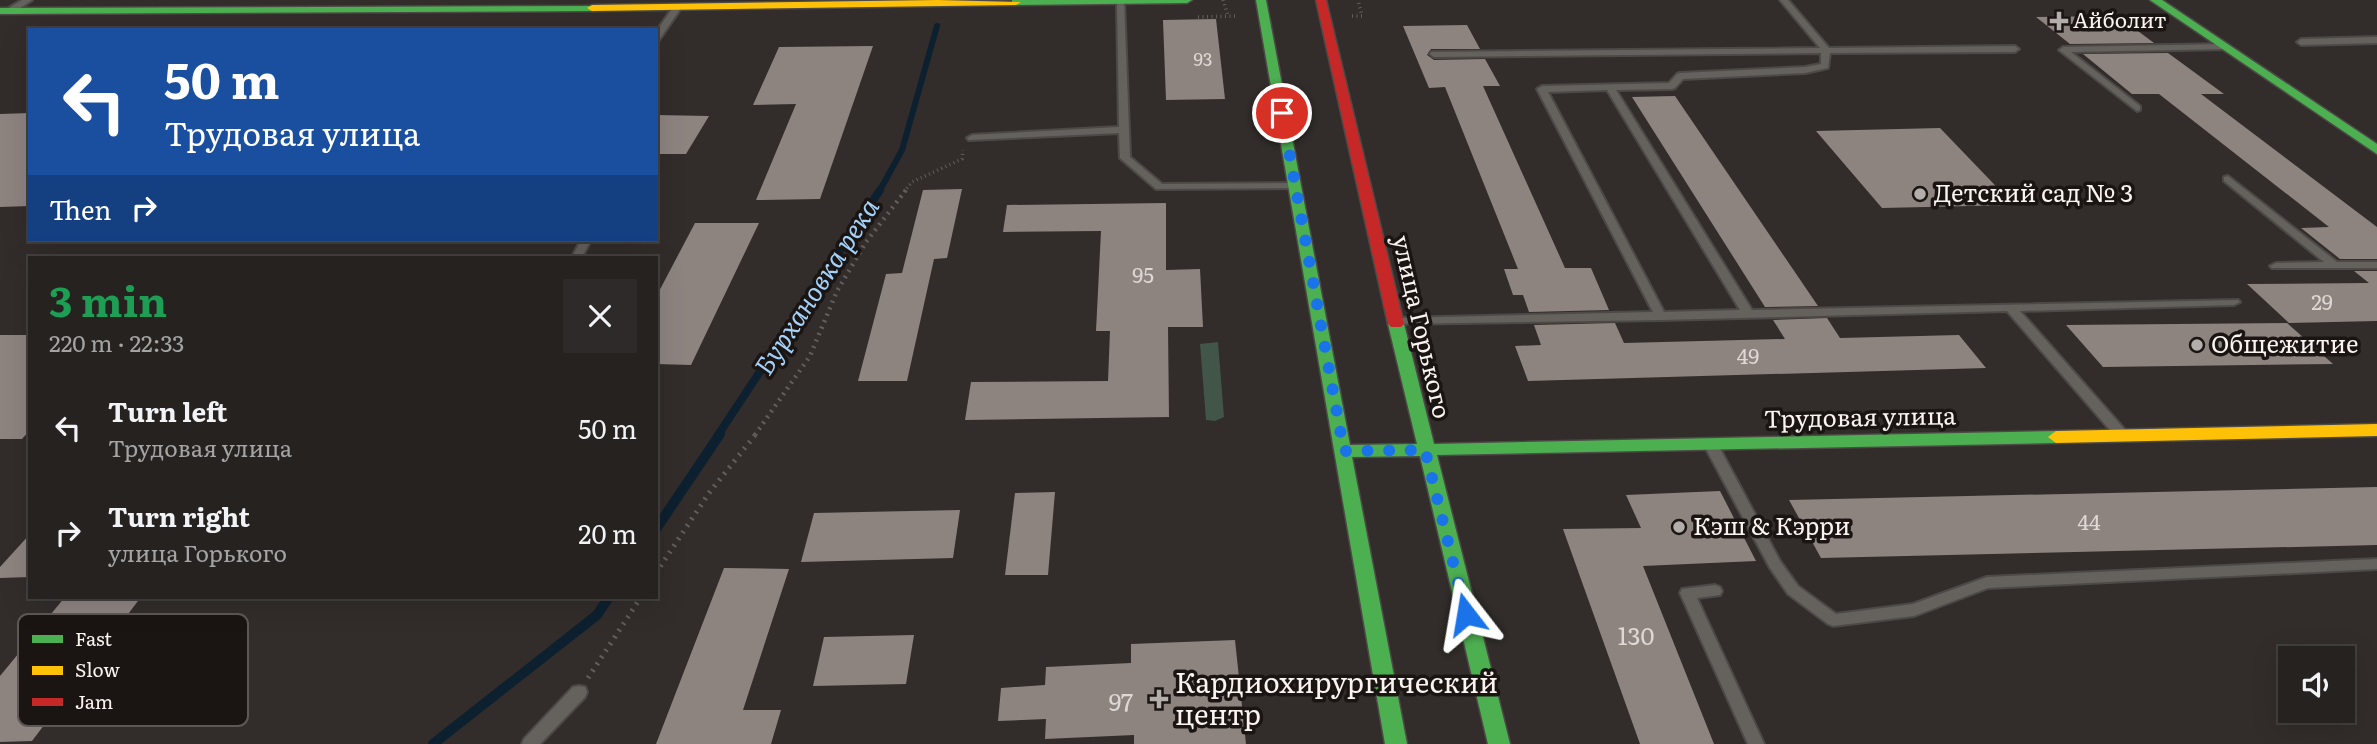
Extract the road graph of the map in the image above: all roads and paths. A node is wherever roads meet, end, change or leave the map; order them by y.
1 (28, 0) edge
2 (1187, 0) edge
3 (1223, 0) edge
4 (1261, 0) edge
5 (1321, 0) edge
6 (1784, 0) edge
7 (2155, 0) edge
8 (1023, 1) edge
9 (1120, 1) edge
10 (536, 4) edge
11 (272, 5) edge
12 (677, 8) junction
13 (5, 11) edge
14 (1228, 16) dead end
15 (658, 35) edge
16 (2377, 40) edge
17 (2301, 42) dead end
18 (2224, 47) junction
19 (2015, 48) dead end
20 (1826, 50) junction
21 (1434, 54) dead end
22 (1611, 89) junction
23 (2137, 108) dead end
24 (1124, 130) junction
25 (972, 138) joint
26 (2377, 150) edge
27 (2228, 179) dead end
28 (1295, 186) junction
29 (2334, 265) junction
30 (2377, 265) edge
31 (2276, 266) dead end
32 (2234, 302) dead end
33 (2011, 308) junction
34 (1749, 314) junction
35 (1661, 317) junction
36 (1398, 322) junction
37 (2377, 430) edge
38 (2121, 435) junction
39 (1711, 445) junction
40 (1425, 450) junction
41 (1344, 451) junction
42 (2377, 564) edge
43 (658, 570) edge
44 (1715, 591) dead end
45 (640, 599) edge
46 (579, 692) joint
47 (530, 744) edge
48 (1396, 744) edge
49 (1499, 744) edge
50 (1756, 744) edge

1 - 13 lane
2 - 9 street
3 - 14 path
4 - 28 street
5 - 36 street, улица Горького
6 - 20 lane
7 - 18 street
8 - 9 street
8 - 12 street
9 - 24 lane
10 - 11 street
10 - 12 street
11 - 13 street
12 - 15 lane
16 - 17 lane
18 - 23 lane
18 - 26 street
19 - 20 lane
20 - 21 lane
20 - 22 lane
22 - 34 lane
22 - 35 lane
24 - 25 lane
24 - 28 lane
25 - 43 path
27 - 29 lane
28 - 41 street
29 - 30 lane
29 - 31 lane
32 - 33 lane
33 - 34 lane
33 - 38 lane
34 - 35 lane
35 - 36 lane
36 - 40 street, улица Горького
37 - 38 street, Трудовая улица
38 - 39 street, Трудовая улица
39 - 40 street, Трудовая улица
39 - 42 lane
40 - 41 street, Трудовая улица
40 - 49 street, улица Горького
41 - 48 street
44 - 50 lane
45 - 46 path
46 - 47 lane

